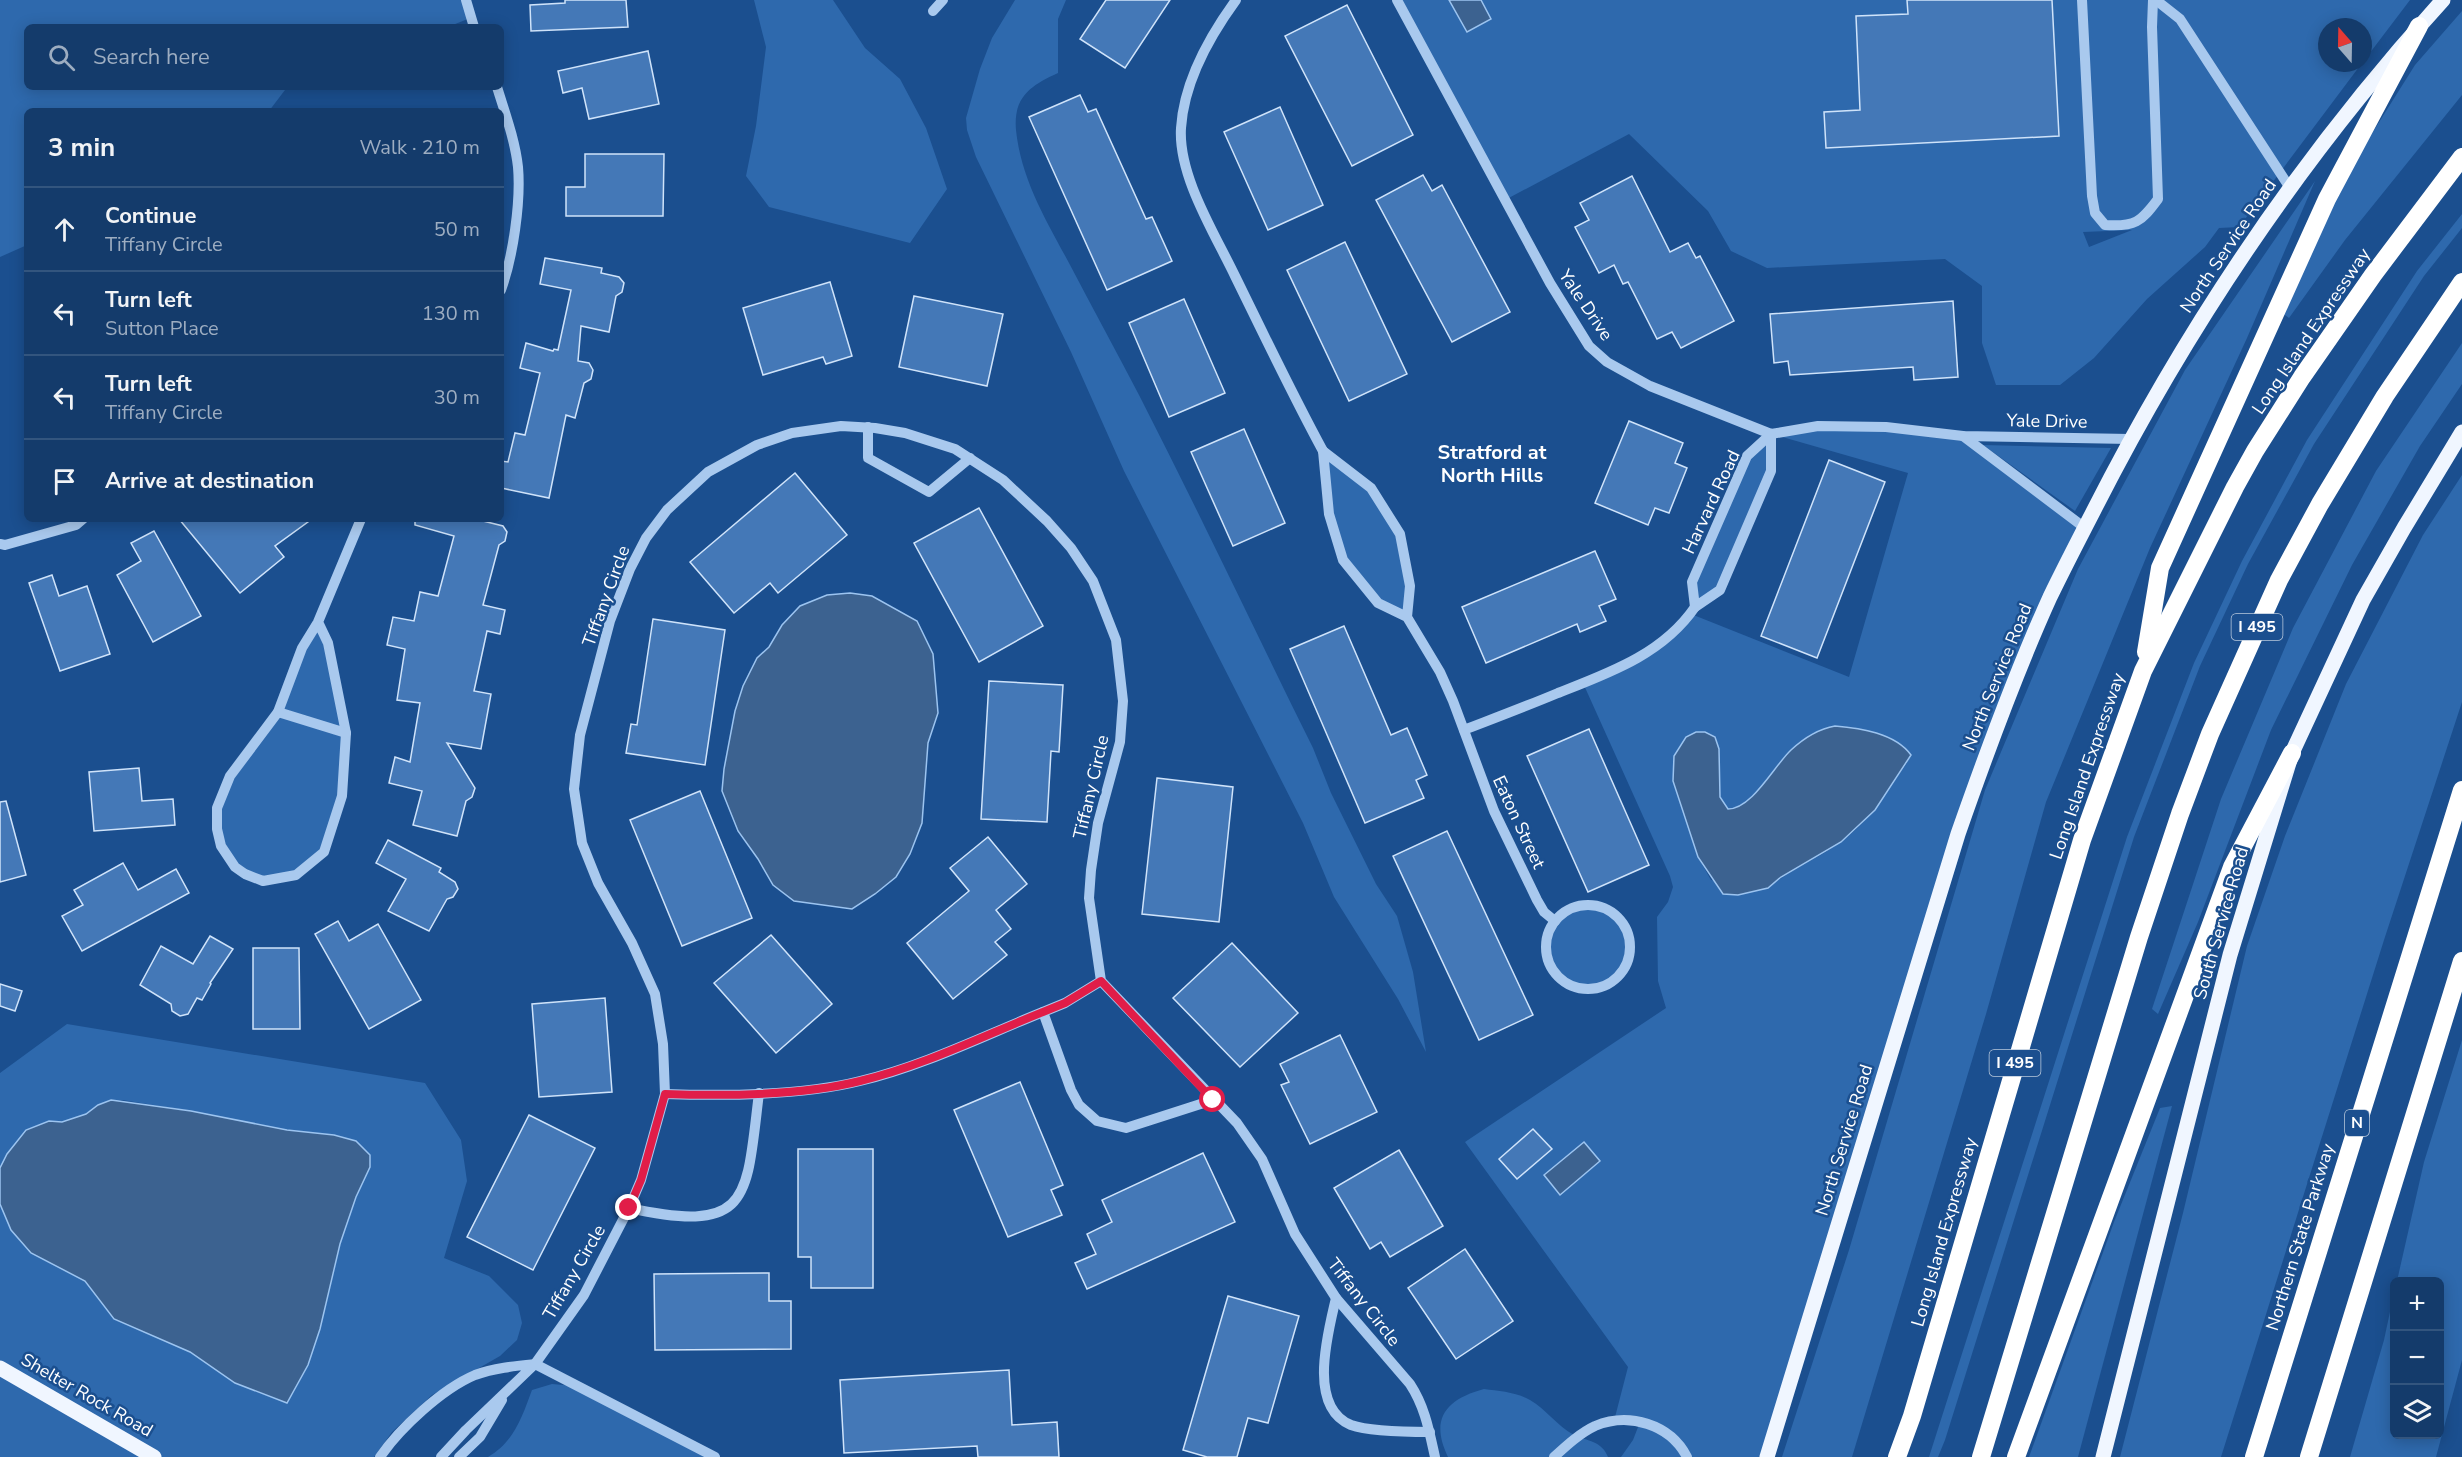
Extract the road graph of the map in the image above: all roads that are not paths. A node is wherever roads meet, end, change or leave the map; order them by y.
1 (466, 0) edge
2 (943, 0) edge
3 (1236, 0) edge
4 (1397, 0) edge
5 (2082, 0) edge
6 (2155, 0) edge
7 (2443, 0) edge
8 (933, 11) dead end
9 (473, 24) edge
10 (2419, 27) junction
11 (498, 90) edge
12 (503, 108) edge
13 (504, 111) edge
14 (2462, 157) edge
15 (2290, 188) junction
16 (504, 281) edge
17 (2462, 282) edge
18 (868, 427) junction
19 (2462, 432) edge
20 (1771, 434) junction
21 (1963, 436) junction
22 (2130, 440) junction
23 (1323, 451) junction
24 (970, 458) junction
25 (80, 522) edge
26 (360, 522) edge
27 (2085, 528) junction
28 (0, 544) edge
29 (1695, 607) junction
30 (1407, 617) junction
31 (318, 622) junction
32 (2143, 671) junction
33 (278, 712) junction
34 (1464, 730) junction
35 (346, 733) junction
36 (2292, 753) junction
37 (2462, 790) edge
38 (1555, 921) junction
39 (2462, 962) edge
40 (1101, 981) junction
41 (1043, 1012) junction
42 (759, 1093) junction
43 (665, 1094) junction
44 (1213, 1100) junction
45 (629, 1208) junction
46 (1336, 1298) junction
47 (535, 1364) junction
48 (0, 1368) edge
49 (508, 1389) junction
50 (1430, 1432) junction
51 (154, 1457) edge
52 (380, 1457) edge
53 (441, 1457) edge
54 (459, 1457) edge
55 (715, 1457) edge
56 (1435, 1457) edge
57 (1554, 1457) edge
58 (1687, 1457) edge
59 (1767, 1457) edge
60 (1897, 1457) edge
61 (1981, 1457) edge
62 (2016, 1457) edge
63 (2103, 1457) edge
64 (2254, 1457) edge
65 (2309, 1457) edge

1 - 9 street
2 - 8 street
3 - 23 street
4 - 20 street, Yale Drive
5 - 6 street
6 - 15 street
7 - 10 main road, North Service Road
10 - 15 main road, North Service Road
10 - 32 highway
11 - 12 street
13 - 16 street
14 - 32 highway, Long Island Expressway / I 495
15 - 22 main road, North Service Road
17 - 61 highway, I 495
18 - 24 street, Tiffany Circle
18 - 24 street
18 - 43 street, Tiffany Circle
19 - 36 main road, South Service Road
20 - 21 street, Yale Drive
20 - 29 street, Harvard Road
20 - 29 street, Harvard Road
21 - 22 street, Yale Drive
21 - 27 street
22 - 27 main road, North Service Road
23 - 30 street
23 - 30 street
24 - 40 street, Tiffany Circle
25 - 28 street
26 - 31 street
27 - 59 main road, North Service Road
29 - 34 street, Harvard Road
30 - 34 street
31 - 33 street
31 - 35 street
32 - 60 highway, Long Island Expressway / I 495
33 - 35 street
33 - 35 street
34 - 38 street, Eaton Street
36 - 62 highway
36 - 63 main road, South Service Road
37 - 64 highway, Northern State Parkway / N
38 - 38 street
39 - 65 highway
40 - 41 street
40 - 44 street, Tiffany Circle
41 - 42 street
41 - 44 street
42 - 43 street
42 - 45 street
43 - 45 street, Tiffany Circle
44 - 46 street, Tiffany Circle
45 - 47 street, Tiffany Circle
46 - 50 street, Tiffany Circle
46 - 50 street
47 - 49 street, Tiffany Circle
47 - 52 street
47 - 55 street
48 - 51 main road, Shelter Rock Road
49 - 53 street, Tiffany Circle
49 - 54 street, Tiffany Circle
50 - 56 street, Tiffany Circle
57 - 58 street

